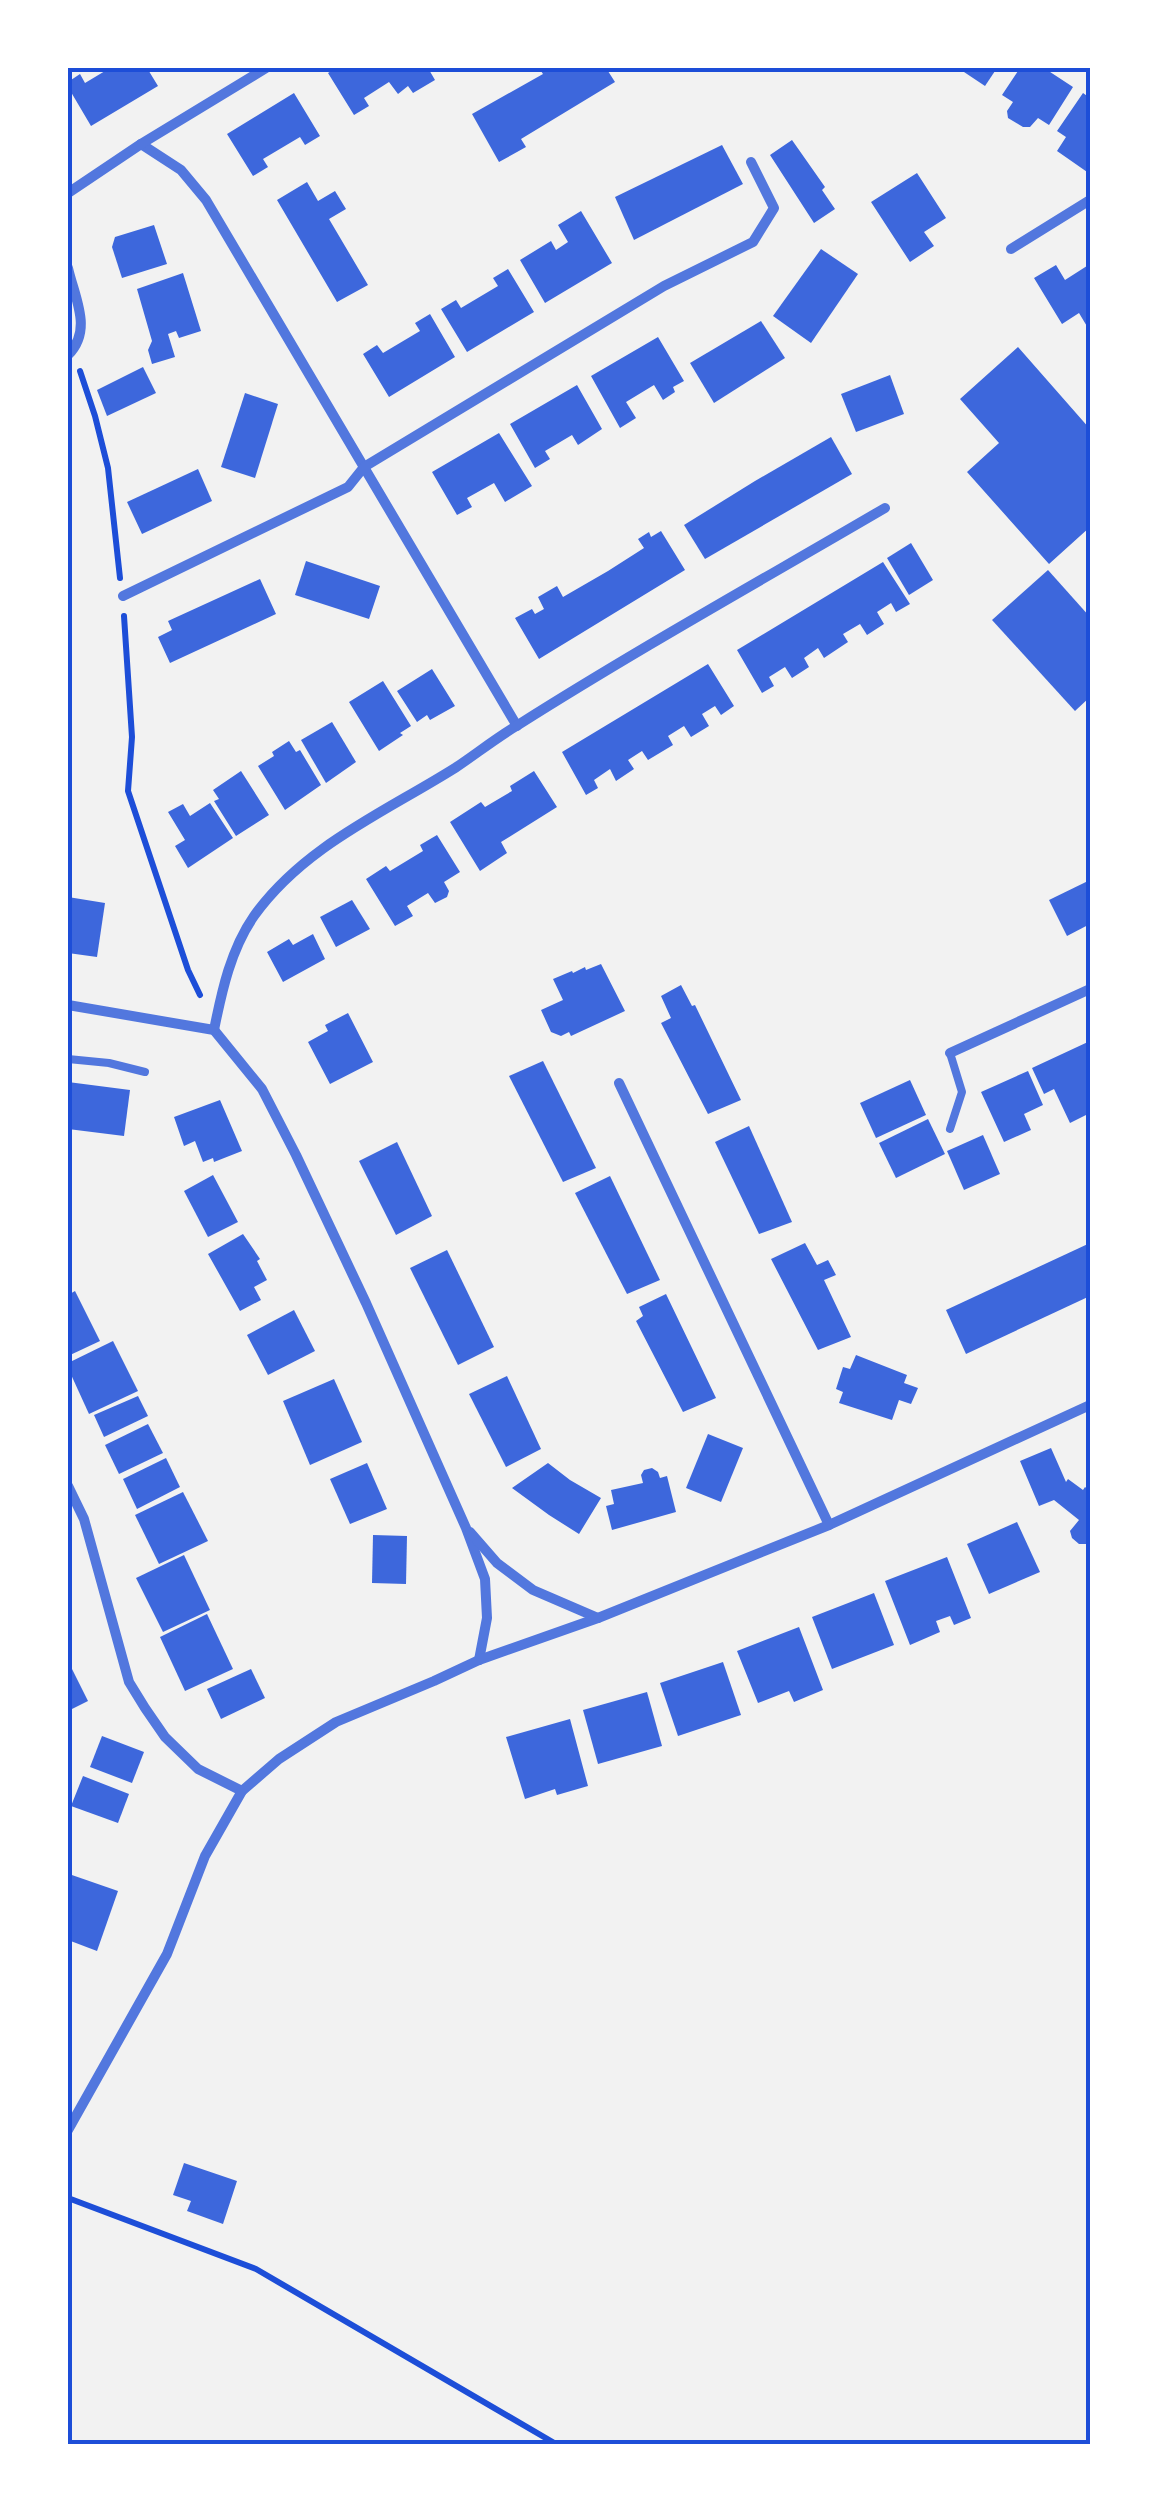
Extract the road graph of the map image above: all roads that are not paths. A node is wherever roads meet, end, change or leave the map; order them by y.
1 (266, 68) edge
2 (141, 144) junction
3 (751, 162) dead end
4 (68, 193) edge
5 (1090, 200) edge
6 (1012, 248) dead end
7 (68, 268) edge
8 (70, 353) edge
9 (364, 466) junction
10 (884, 508) dead end
11 (122, 596) road end
12 (516, 726) junction
13 (1090, 989) edge
14 (68, 1005) edge
15 (214, 1030) junction
16 (950, 1053) joint
17 (68, 1059) edge
18 (145, 1072) dead end
19 (619, 1083) dead end
20 (950, 1128) dead end
21 (1090, 1404) edge
22 (68, 1486) edge
23 (829, 1524) junction
24 (466, 1528) junction
25 (598, 1618) junction
26 (479, 1660) junction
27 (242, 1791) junction
28 (68, 2130) edge

1 - 2 street
2 - 4 street
2 - 9 street
3 - 9 street
5 - 6 street
7 - 8 street
9 - 11 street
9 - 12 street
10 - 12 street
12 - 15 street
13 - 16 street
14 - 15 street
15 - 24 street
16 - 20 lane
17 - 18 lane
19 - 23 street
21 - 23 street
22 - 27 street
23 - 25 street
24 - 25 street
24 - 26 street
25 - 26 street
26 - 27 street
27 - 28 street

